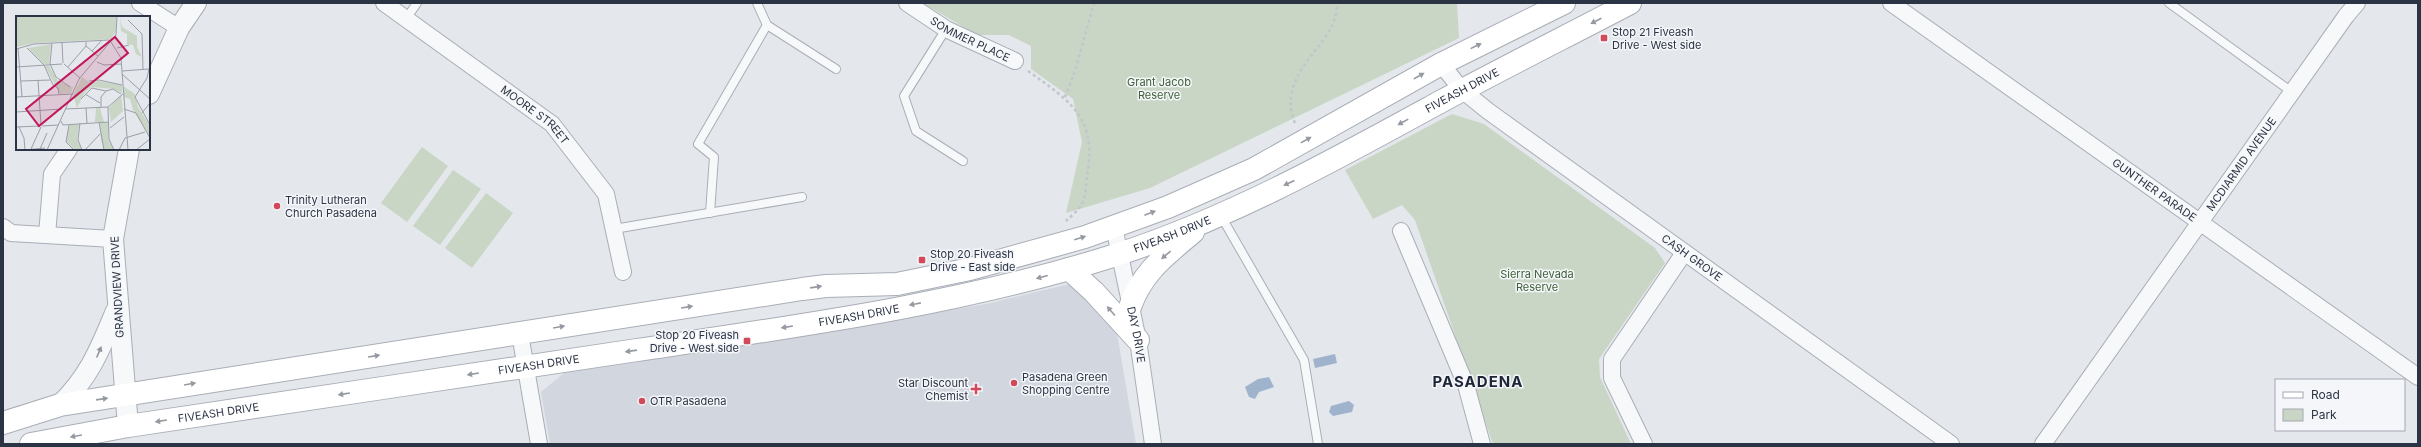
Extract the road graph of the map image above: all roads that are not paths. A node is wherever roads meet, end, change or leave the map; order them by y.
1 (140, 3) edge
2 (196, 3) edge
3 (384, 3) edge
4 (417, 3) edge
5 (757, 3) edge
6 (907, 3) edge
7 (1564, 3) edge
8 (1630, 3) edge
9 (1891, 3) edge
10 (2169, 3) edge
11 (2357, 3) edge
12 (406, 19) junction
13 (767, 25) junction
14 (179, 28) junction
15 (946, 29) junction
16 (1015, 61) road end
17 (1441, 64) junction
18 (836, 69) dead end
19 (1462, 90) junction
20 (150, 92) edge
21 (2292, 92) junction
22 (68, 150) edge
23 (129, 150) edge
24 (963, 161) dead end
25 (802, 197) dead end
26 (710, 213) junction
27 (1214, 218) junction
28 (2199, 221) junction
29 (1114, 227) junction
30 (614, 229) junction
31 (4, 231) edge
32 (1401, 231) dead end
33 (47, 235) junction
34 (113, 239) junction
35 (1684, 253) junction
36 (1119, 254) junction
37 (1069, 269) junction
38 (623, 272) dead end
39 (1130, 307) junction
40 (118, 308) junction
41 (520, 334) junction
42 (1138, 340) junction
43 (525, 366) junction
44 (2418, 376) edge
45 (124, 396) junction
46 (60, 405) junction
47 (3, 423) edge
48 (128, 426) junction
49 (31, 444) edge
50 (539, 444) edge
51 (1153, 444) edge
52 (1318, 444) edge
53 (1482, 444) edge
54 (1644, 444) edge
55 (1951, 444) edge
56 (2043, 444) edge

1 - 14 street
2 - 14 street
3 - 12 street, MOORE STREET
4 - 12 lane
5 - 13 lane
6 - 15 street, SOMMER PLACE
17 -> 7 main road
8 -> 19 main road, FIVEASH DRIVE
9 - 28 street, GUNTHER PARADE
10 - 21 lane
11 - 21 street, MCDIARMID AVENUE
12 - 30 street, MOORE STREET
13 - 18 lane
13 - 26 lane
14 - 20 street
15 - 16 street, SOMMER PLACE
15 - 24 lane
17 - 19 street, CASH GROVE
29 -> 17 main road
19 -> 27 main road, FIVEASH DRIVE
19 - 35 street, CASH GROVE
21 - 28 street, MCDIARMID AVENUE
22 - 33 street
23 - 34 street, GRANDVIEW DRIVE
25 - 26 lane
26 - 30 lane
27 - 36 main road, FIVEASH DRIVE
27 -> 39 main road
27 - 52 lane
28 - 44 street, GUNTHER PARADE
28 - 56 street, MCDIARMID AVENUE
29 - 36 street, DAY DRIVE
41 -> 29 main road
30 - 38 street, MOORE STREET
31 - 33 street
32 - 53 street
33 - 34 street
34 - 40 street, GRANDVIEW DRIVE
35 - 54 street
35 - 55 street, CASH GROVE
36 - 37 main road, FIVEASH DRIVE
36 - 39 street, DAY DRIVE
42 -> 37 main road
37 -> 43 main road, FIVEASH DRIVE
39 - 42 street, DAY DRIVE
40 - 45 street, GRANDVIEW DRIVE
46 -> 40 street
41 - 43 street
45 -> 41 main road
42 - 51 street, DAY DRIVE
43 -> 48 main road, FIVEASH DRIVE
43 - 50 street
46 -> 45 main road
45 - 48 street, GRANDVIEW DRIVE
46 - 47 main road
48 -> 49 main road, FIVEASH DRIVE

